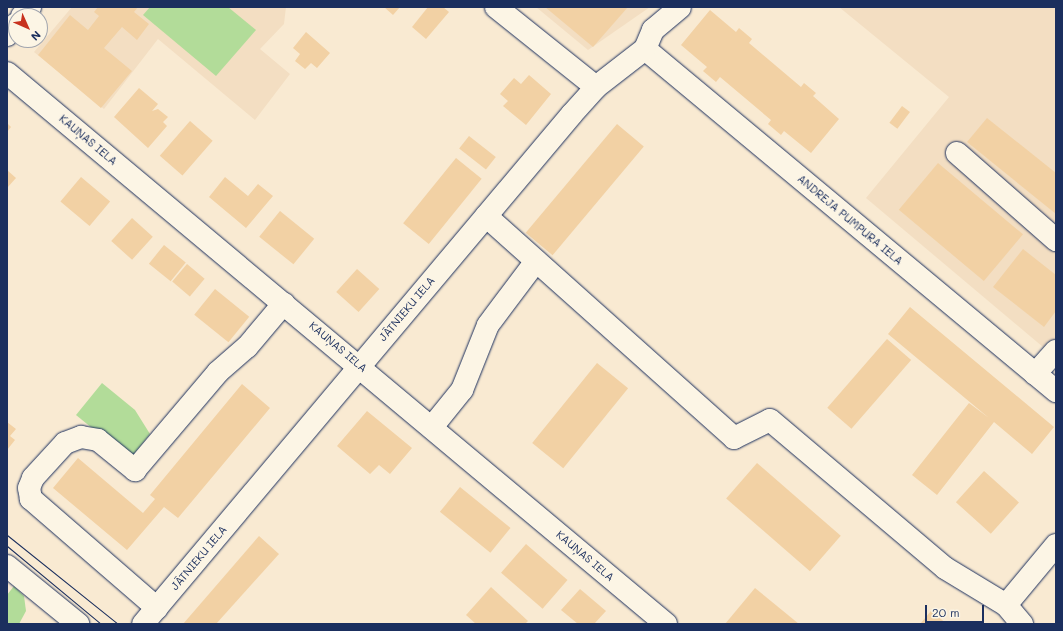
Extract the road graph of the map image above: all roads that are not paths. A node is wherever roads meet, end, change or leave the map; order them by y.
1 (496, 7) edge
2 (680, 7) edge
3 (645, 49) junction
4 (7, 73) edge
5 (596, 87) junction
6 (957, 153) dead end
7 (486, 216) junction
8 (1056, 240) edge
9 (536, 261) junction
10 (284, 303) junction
11 (1056, 351) edge
12 (360, 365) junction
13 (1035, 374) junction
14 (1056, 391) edge
15 (432, 427) junction
16 (1056, 545) edge
17 (7, 566) edge
18 (1006, 605) junction
19 (157, 608) junction
20 (78, 624) edge
21 (144, 624) edge
22 (666, 624) edge
23 (1022, 624) edge

1 - 5 street
2 - 3 street, JĀTNIEKU IELA
3 - 5 street, JĀTNIEKU IELA
3 - 13 street, ANDREJA PUMPURA IELA
4 - 10 street, KAUŅAS IELA
5 - 7 street, JĀTNIEKU IELA
6 - 8 street
7 - 9 street
7 - 12 street, JĀTNIEKU IELA
9 - 15 street
9 - 18 street
10 - 12 street, KAUŅAS IELA
10 - 19 street
11 - 13 street
12 - 15 street, KAUŅAS IELA
12 - 19 street, JĀTNIEKU IELA
13 - 14 street, ANDREJA PUMPURA IELA
15 - 22 street, KAUŅAS IELA
16 - 18 street
17 - 20 street
18 - 23 street
19 - 21 street, JĀTNIEKU IELA

